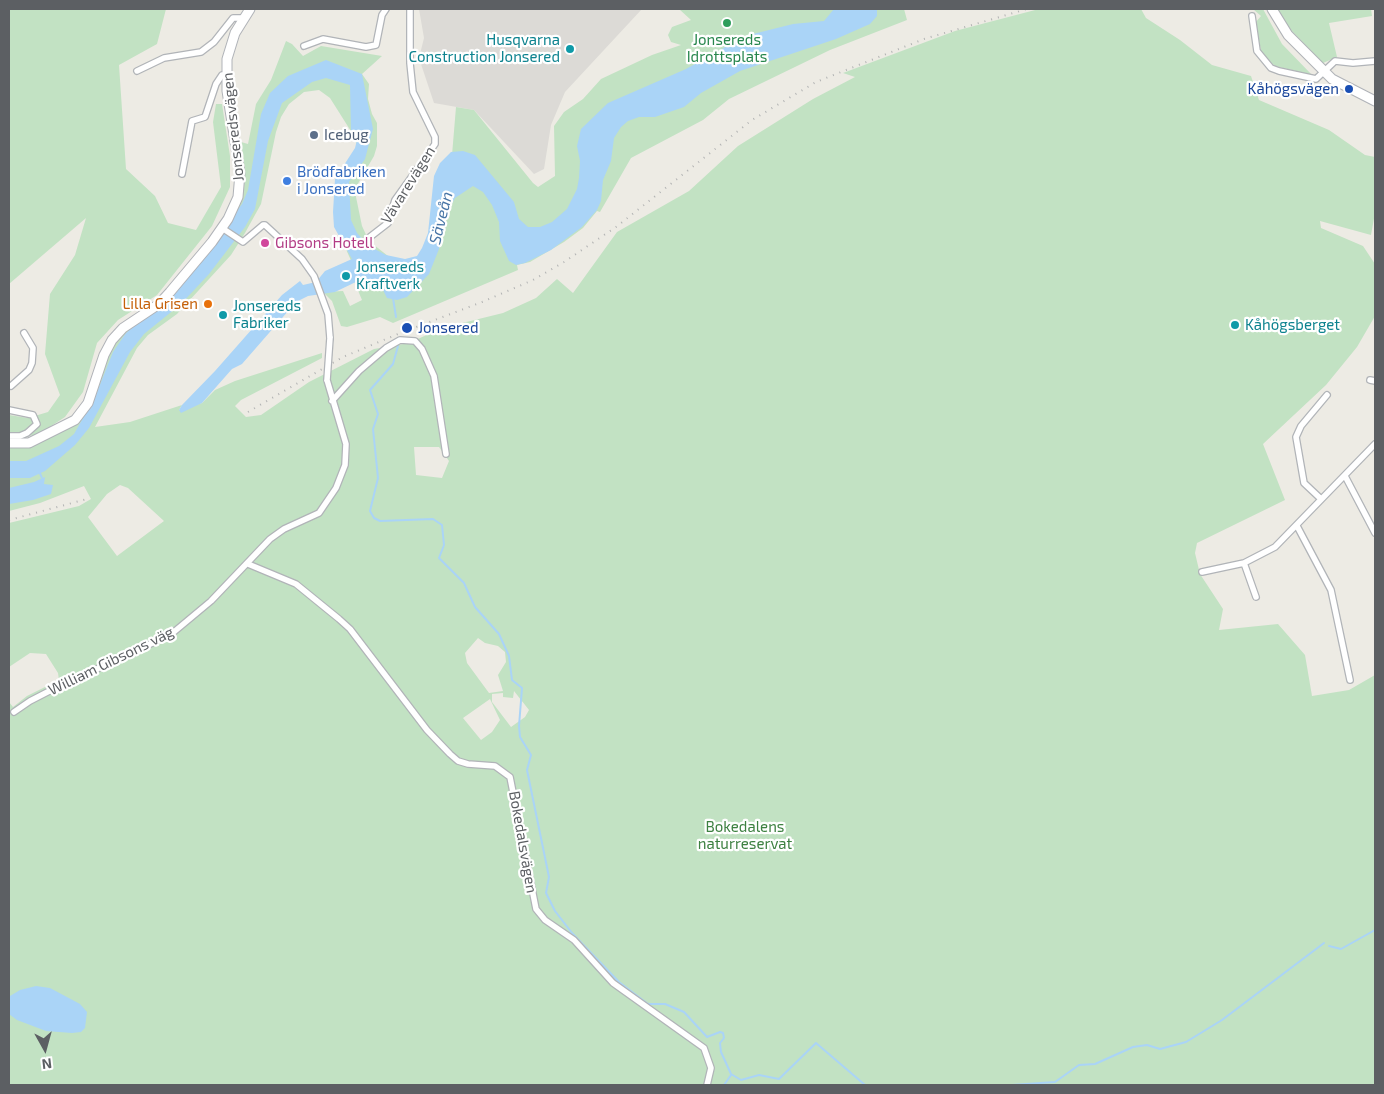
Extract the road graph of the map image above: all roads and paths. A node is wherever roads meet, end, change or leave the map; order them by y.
1 (250, 9) edge
2 (386, 9) edge
3 (410, 9) edge
4 (1272, 9) edge
5 (1252, 16) dead end
6 (244, 18) junction
7 (304, 46) dead end
8 (1375, 60) edge
9 (137, 72) dead end
10 (1324, 72) junction
11 (225, 76) junction
12 (1375, 101) edge
13 (182, 174) dead end
14 (222, 229) junction
15 (366, 240) dead end
16 (24, 333) dead end
17 (9, 385) edge
18 (1327, 394) dead end
19 (332, 401) junction
20 (9, 410) edge
21 (9, 436) edge
22 (9, 443) edge
23 (1375, 444) edge
24 (446, 454) dead end
25 (1345, 476) junction
26 (1322, 499) junction
27 (1297, 526) junction
28 (1375, 533) edge
29 (1244, 563) junction
30 (248, 564) junction
31 (1202, 572) dead end
32 (1256, 598) dead end
33 (1350, 680) dead end
34 (14, 712) dead end
35 (707, 1085) edge

1 - 6 street, Jonseredsvägen
2 - 7 street
3 - 15 street, Vävarevägen
4 - 10 street
5 - 10 street
6 - 9 street
6 - 11 street, Jonseredsvägen
8 - 10 street
10 - 12 street
11 - 13 street
11 - 14 street, Jonseredsvägen
14 - 19 street, William Gibsons väg, bridge
14 - 22 street, Jonseredsvägen
16 - 17 street
18 - 26 street
19 - 24 street
19 - 30 street, William Gibsons väg
20 - 21 street
23 - 25 street
25 - 26 street
25 - 28 street
26 - 27 street
27 - 29 street
27 - 33 street
29 - 31 street
29 - 32 street
30 - 34 street, William Gibsons väg
30 - 35 street, Bokedalsvägen

